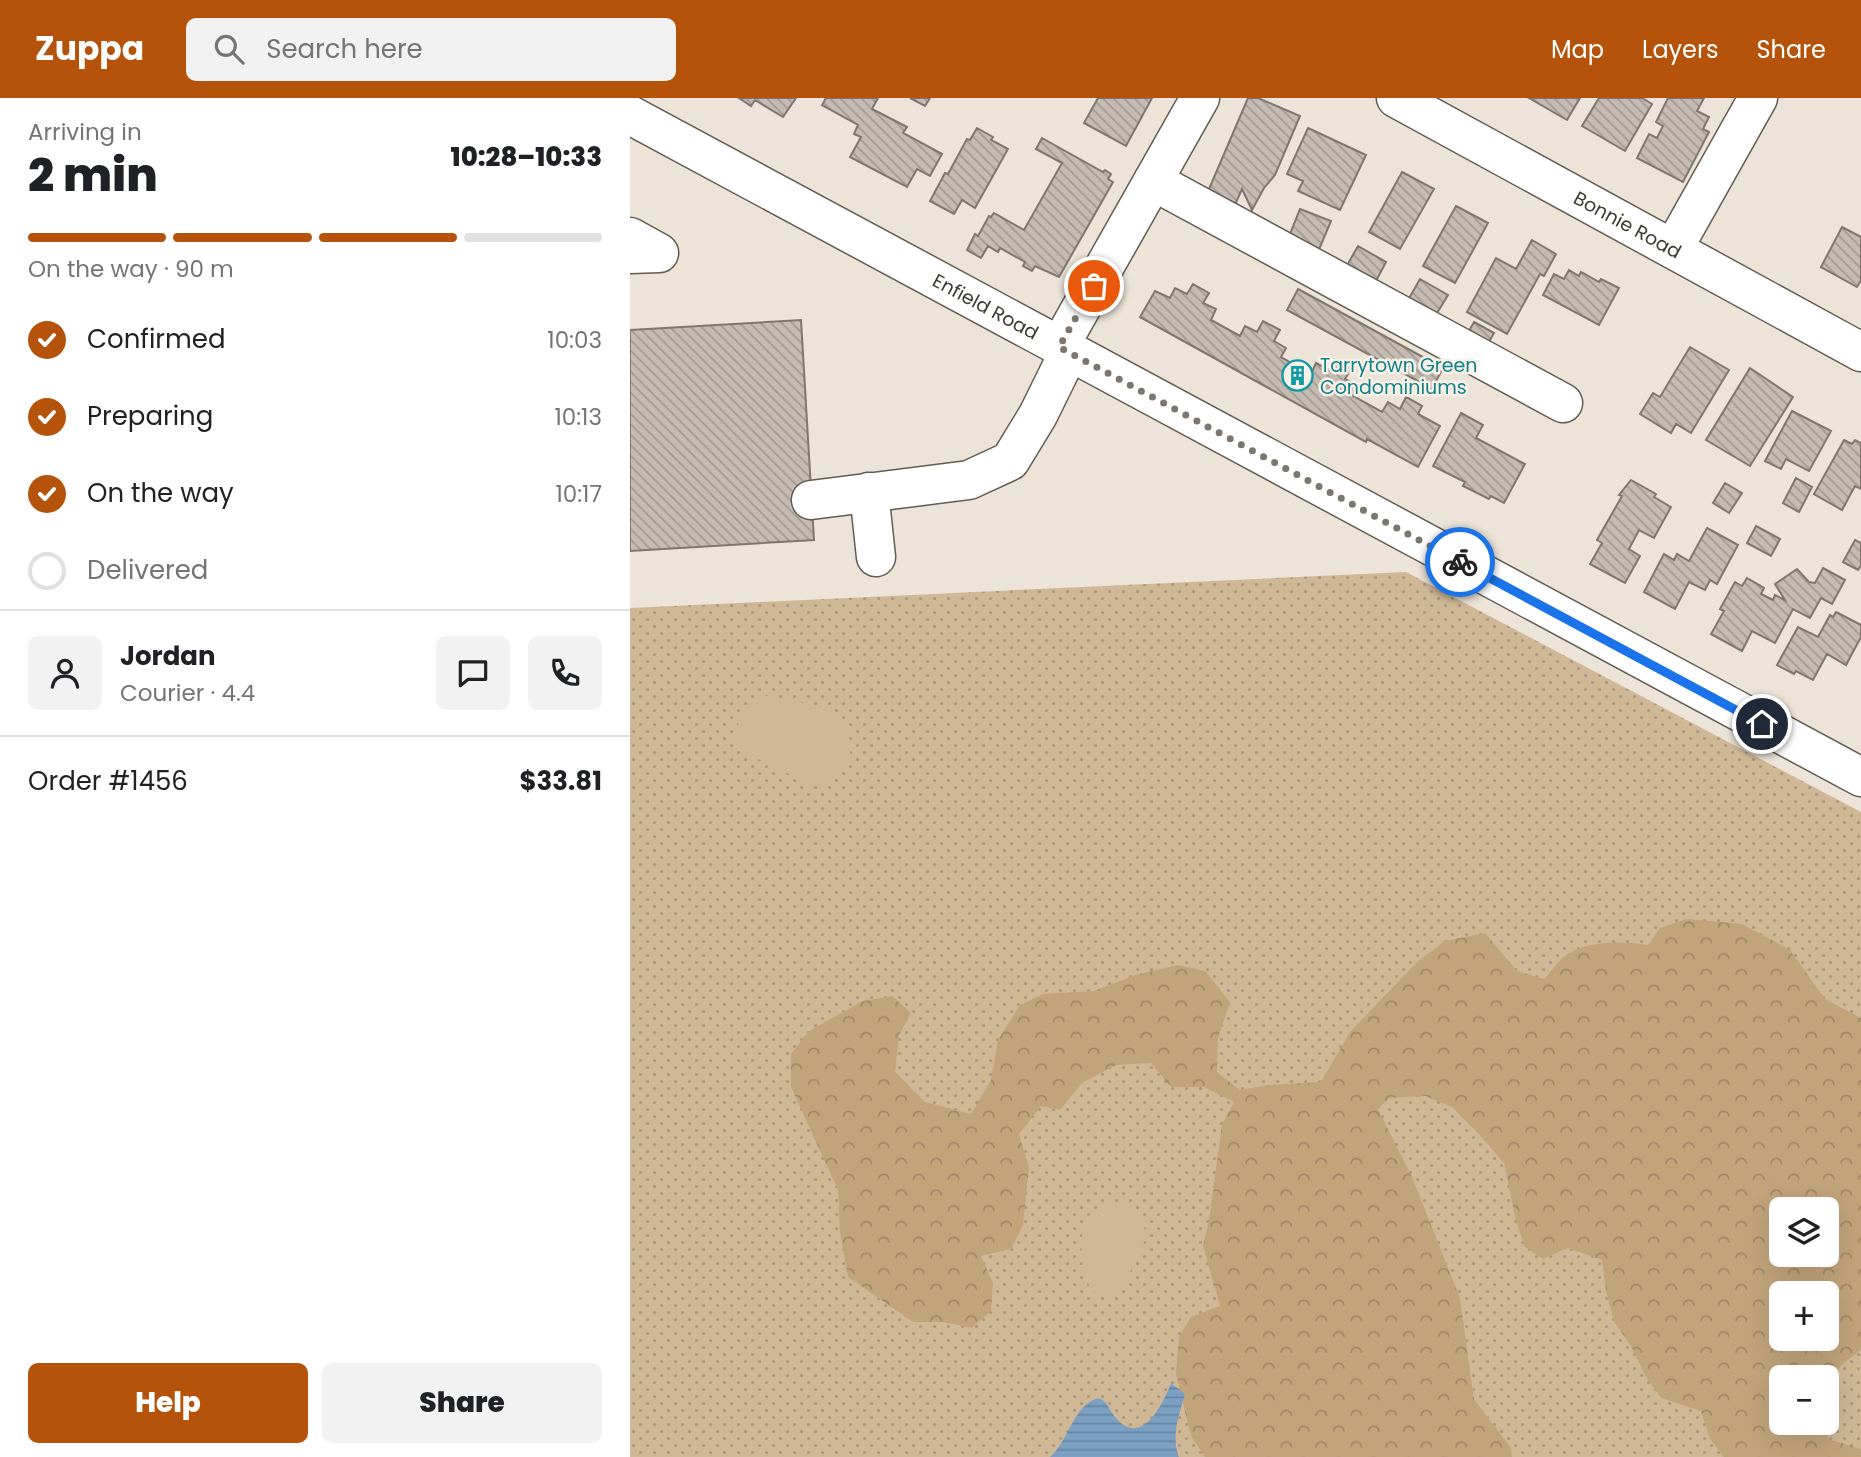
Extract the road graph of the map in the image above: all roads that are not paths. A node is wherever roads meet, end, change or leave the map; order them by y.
1 (1200, 98) edge
2 (1396, 98) edge
3 (1758, 98) edge
4 (630, 115) edge
5 (1153, 181) junction
6 (630, 237) edge
7 (1672, 249) junction
8 (630, 254) edge
9 (1064, 349) junction
10 (1861, 352) edge
11 (1563, 403) dead end
12 (869, 492) junction
13 (811, 500) dead end
14 (876, 557) dead end
15 (1861, 777) edge

1 - 5 street
2 - 7 street, Bonnie Road
3 - 7 street
4 - 9 street, Enfield Road
5 - 9 street
5 - 11 street
6 - 8 street
7 - 10 street, Bonnie Road
9 - 12 street
9 - 15 street, Enfield Road
12 - 13 street
12 - 14 street

